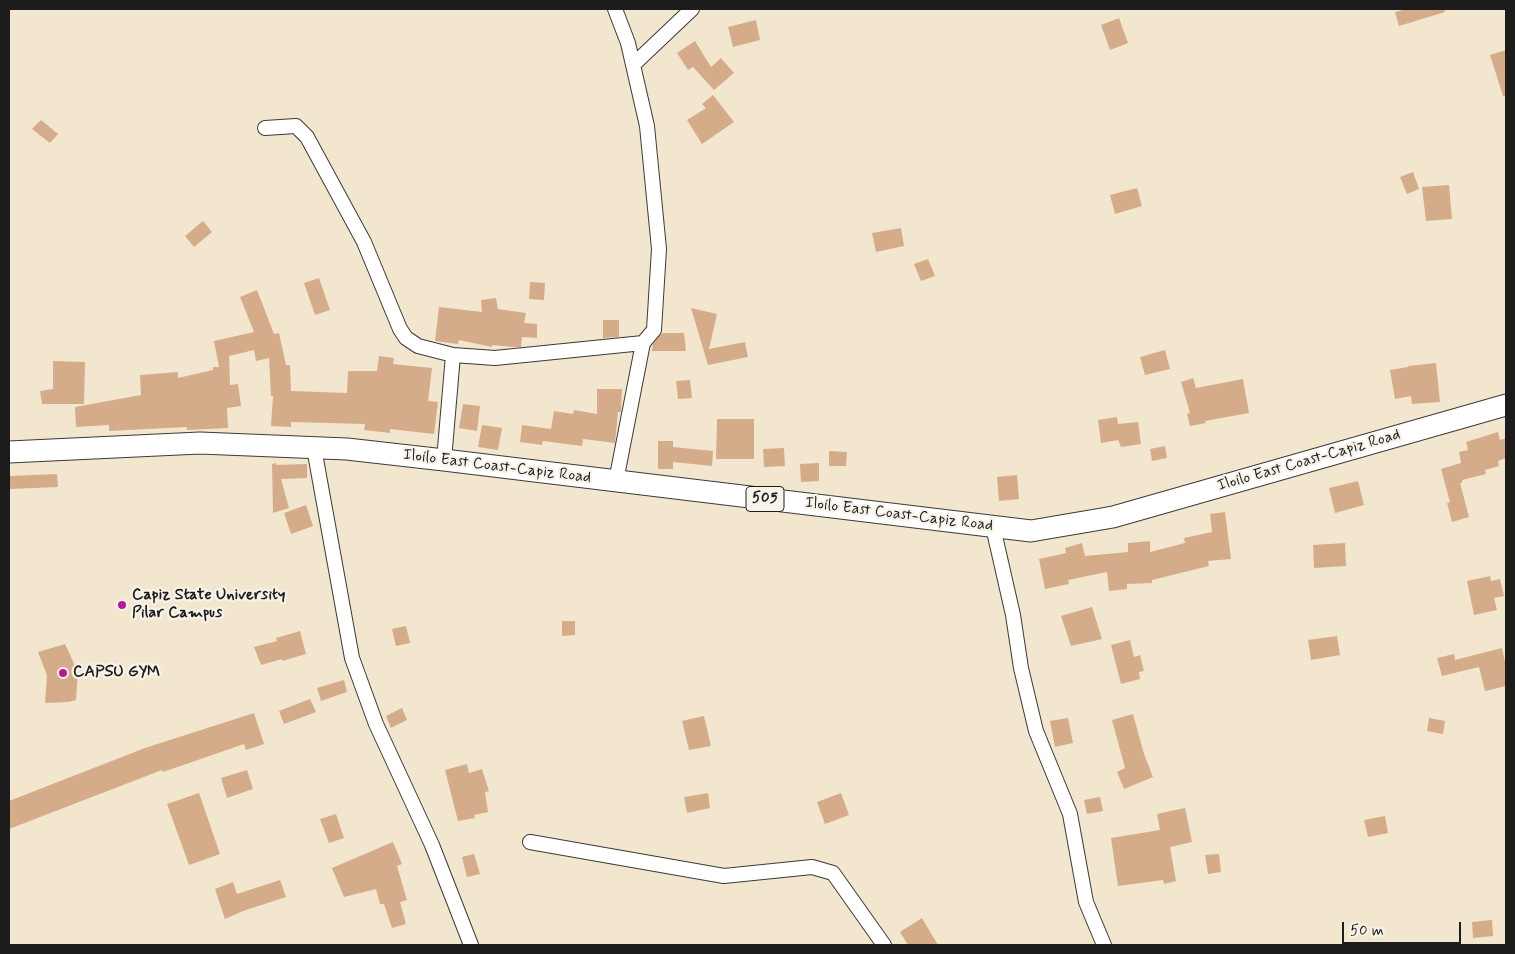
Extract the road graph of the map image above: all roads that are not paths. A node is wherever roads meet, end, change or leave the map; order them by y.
1 (615, 9) edge
2 (692, 9) edge
3 (633, 65) junction
4 (265, 128) dead end
5 (643, 343) junction
6 (453, 354) junction
7 (1506, 405) edge
8 (314, 448) junction
9 (9, 452) edge
10 (444, 460) junction
11 (616, 481) junction
12 (993, 527) junction
13 (530, 842) dead end
14 (471, 945) edge
15 (884, 945) edge
16 (1104, 945) edge

1 - 3 street
2 - 3 street
3 - 5 street
4 - 6 street
5 - 6 street
5 - 11 street
6 - 10 street
7 - 12 main road, Iloilo East Coast-Capiz Road / 505
8 - 9 main road, Iloilo East Coast-Capiz Road / 505
8 - 10 main road, Iloilo East Coast-Capiz Road / 505
8 - 14 street
10 - 11 main road, Iloilo East Coast-Capiz Road / 505
11 - 12 main road, Iloilo East Coast-Capiz Road / 505
12 - 16 street
13 - 15 street

